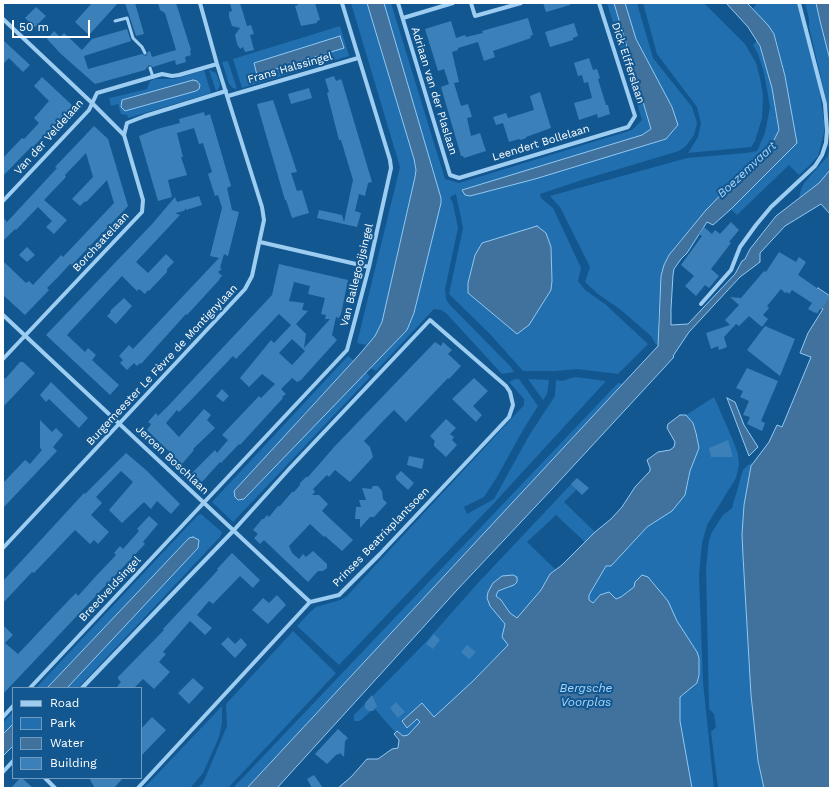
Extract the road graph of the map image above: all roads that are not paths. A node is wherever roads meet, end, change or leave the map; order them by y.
1 (200, 3) edge
2 (342, 3) edge
3 (398, 3) edge
4 (453, 3) edge
5 (471, 3) edge
6 (520, 3) edge
7 (599, 3) edge
8 (799, 3) edge
9 (403, 18) junction
10 (3, 19) edge
11 (115, 22) dead end
12 (145, 53) dead end
13 (358, 58) junction
14 (217, 64) junction
15 (150, 68) dead end
16 (153, 77) junction
17 (227, 94) junction
18 (92, 103) junction
19 (628, 127) joint
20 (124, 135) junction
21 (459, 178) joint
22 (3, 200) edge
23 (260, 242) junction
24 (369, 267) junction
25 (701, 304) dead end
26 (3, 315) edge
27 (25, 335) junction
28 (3, 359) edge
29 (120, 424) junction
30 (204, 503) junction
31 (234, 530) junction
32 (3, 548) edge
33 (310, 602) junction
34 (31, 687) edge
35 (83, 687) edge
36 (12, 707) edge
37 (3, 717) edge
38 (12, 762) edge
39 (3, 772) edge
40 (45, 779) edge
41 (55, 788) edge
42 (138, 788) edge

1 - 14 street, Burgemeester Le Fèvre de Montignylaan
2 - 13 street, Van Ballegooijsingel
3 - 9 street, Adriaan van der Plaslaan
4 - 9 street
5 - 6 street
7 - 19 street, Dick Elfferslaan
8 - 25 street
9 - 21 street, Adriaan van der Plaslaan
10 - 18 street, Borchsatelaan
11 - 12 lane
13 - 17 street, Frans Halssingel
13 - 24 street, Van Ballegooijsingel
14 - 16 street
14 - 17 street, Burgemeester Le Fèvre de Montignylaan
15 - 16 lane
16 - 18 street
17 - 20 street, Frans Halssingel
17 - 23 street, Burgemeester Le Fèvre de Montignylaan
18 - 20 street, Borchsatelaan
18 - 22 street, Van der Veldelaan
19 - 21 street, Leendert Bollelaan
20 - 27 street, Borchsatelaan
23 - 24 street
23 - 29 street, Burgemeester Le Fèvre de Montignylaan
24 - 30 street, Van Ballegooijsingel
26 - 27 street, Jeroen Boschlaan
27 - 28 street, Borchsatelaan
27 - 29 street, Jeroen Boschlaan
29 - 30 street, Jeroen Boschlaan
29 - 32 street, Burgemeester Le Fèvre de Montignylaan
30 - 31 street, Jeroen Boschlaan
30 - 34 street, Breedveldsingel
31 - 33 street, Jeroen Boschlaan
31 - 33 street, Prinses Beatrixplantsoen
31 - 35 street
33 - 42 street
36 - 37 street
38 - 39 street
40 - 41 street

